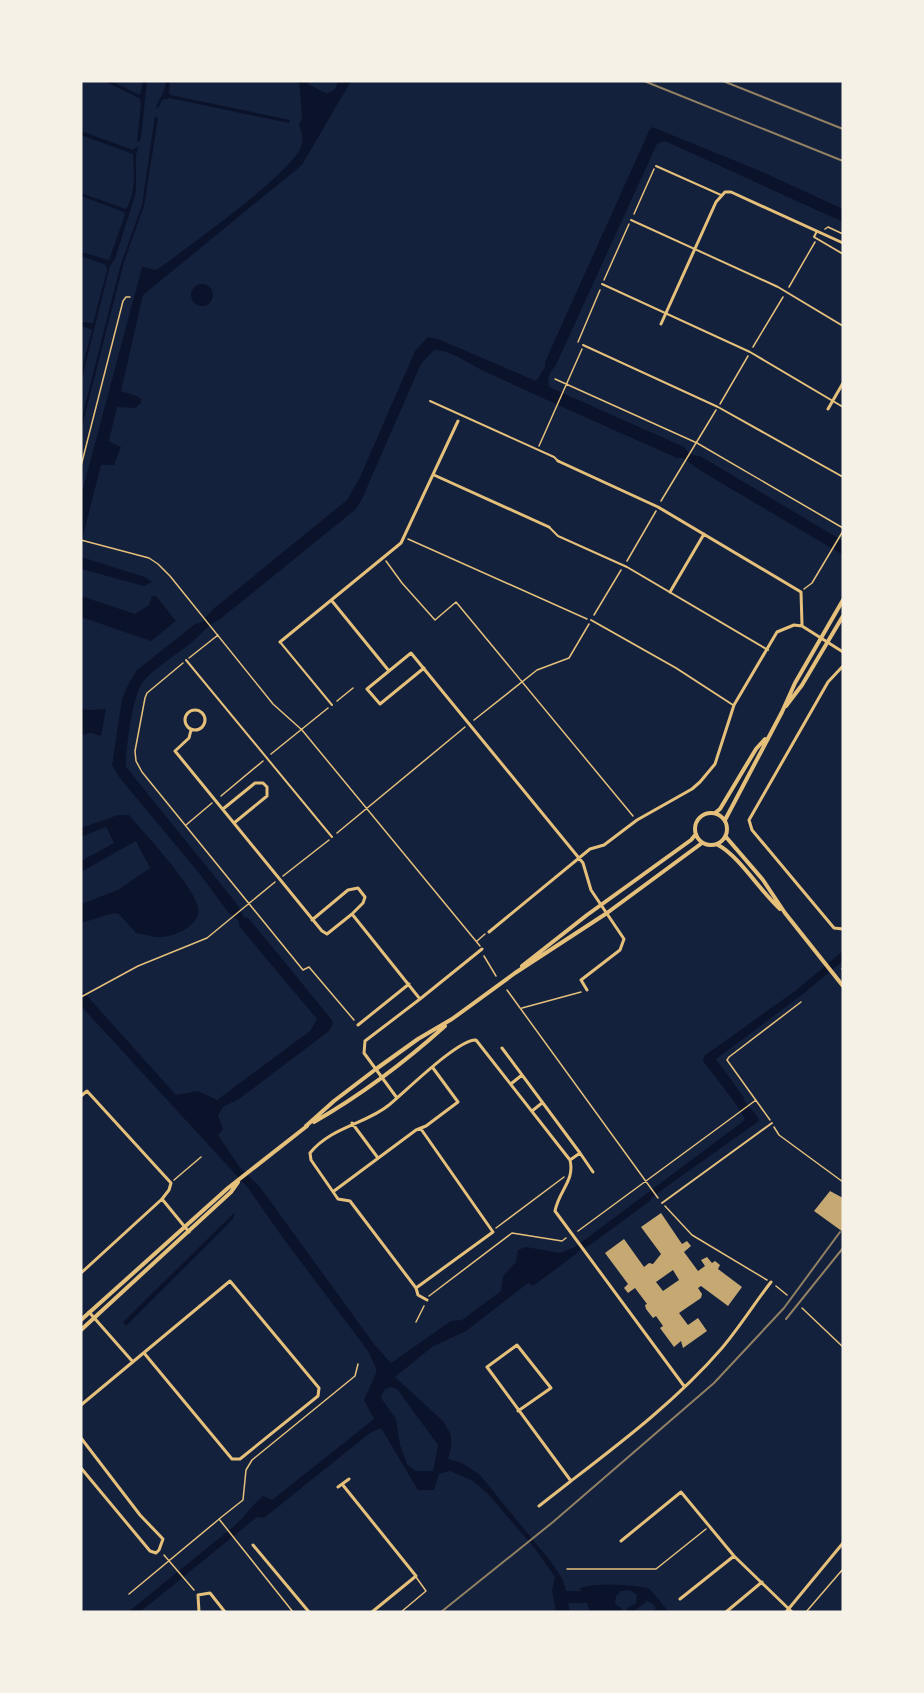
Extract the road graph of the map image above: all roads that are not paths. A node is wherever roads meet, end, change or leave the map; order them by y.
1 (656, 166) road end
2 (721, 195) junction
3 (631, 220) road end
4 (819, 232) junction
5 (843, 243) edge
6 (695, 250) junction
7 (843, 254) edge
8 (602, 284) road end
9 (666, 313) junction
10 (661, 324) dead end
11 (843, 326) edge
12 (584, 345) road end
13 (843, 383) edge
14 (833, 400) junction
15 (430, 401) dead end
16 (843, 407) edge
17 (828, 409) dead end
18 (461, 415) junction
19 (458, 421) joint
20 (558, 461) joint
21 (434, 475) junction
22 (843, 477) edge
23 (549, 527) joint
24 (704, 534) junction
25 (670, 592) junction
26 (667, 597) dead end
27 (843, 600) edge
28 (332, 601) junction
29 (843, 616) edge
30 (591, 620) road end
31 (802, 626) junction
32 (821, 637) junction
33 (280, 642) joint
34 (828, 642) junction
35 (768, 650) junction
36 (843, 652) edge
37 (186, 660) road end
38 (843, 666) edge
39 (424, 668) junction
40 (389, 671) junction
41 (332, 705) dead end
42 (734, 705) junction
43 (782, 712) junction
44 (191, 730) junction
45 (767, 736) junction
46 (223, 809) junction
47 (715, 813) junction
48 (725, 820) junction
49 (234, 823) junction
50 (696, 834) junction
51 (332, 837) road end
52 (726, 837) junction
53 (702, 843) junction
54 (718, 844) junction
55 (580, 857) junction
56 (601, 904) junction
57 (607, 913) junction
58 (785, 913) junction
59 (352, 914) junction
60 (312, 920) junction
61 (843, 929) edge
62 (489, 932) road end
63 (482, 949) road end
64 (514, 974) junction
65 (409, 984) junction
66 (842, 985) edge
67 (587, 990) road end
68 (420, 999) junction
69 (452, 1019) junction
70 (358, 1025) road end
71 (502, 1048) dead end
72 (432, 1067) junction
73 (376, 1069) junction
74 (522, 1076) junction
75 (382, 1077) junction
76 (511, 1084) junction
77 (81, 1096) edge
78 (398, 1098) junction
79 (542, 1102) junction
80 (532, 1111) junction
81 (772, 1123) road end
82 (352, 1124) junction
83 (306, 1126) junction
84 (421, 1129) junction
85 (580, 1153) junction
86 (378, 1158) junction
87 (570, 1160) junction
88 (593, 1172) dead end
89 (241, 1179) junction
90 (334, 1191) junction
91 (162, 1199) junction
92 (662, 1203) road end
93 (184, 1226) junction
94 (189, 1232) junction
95 (81, 1273) edge
96 (771, 1282) road end
97 (416, 1288) junction
98 (427, 1300) road end
99 (89, 1312) junction
100 (95, 1318) junction
101 (81, 1320) edge
102 (81, 1329) edge
103 (144, 1353) junction
104 (133, 1362) junction
105 (684, 1386) junction
106 (81, 1405) edge
107 (518, 1411) junction
108 (81, 1438) edge
109 (81, 1468) edge
110 (349, 1479) dead end
111 (571, 1482) junction
112 (539, 1506) dead end
113 (621, 1541) dead end
114 (843, 1543) edge
115 (253, 1545) dead end
116 (734, 1556) junction
117 (416, 1576) junction
118 (762, 1582) junction
119 (680, 1599) dead end
120 (787, 1610) edge
121 (199, 1612) edge
122 (225, 1612) edge
123 (309, 1612) edge
124 (372, 1612) edge
125 (401, 1612) edge
126 (726, 1612) edge
127 (792, 1612) edge

1 - 2 street
2 - 4 street
2 - 6 street
3 - 6 street
4 - 5 street
4 - 7 street
6 - 9 street
6 - 11 street
8 - 9 street
9 - 10 street
9 - 14 street
12 - 22 street
13 - 14 street
14 - 16 street
14 - 17 street
15 - 18 street
18 - 19 street
18 - 20 street
19 - 21 street
20 - 24 street
21 - 23 street
21 - 28 street
23 - 25 street
24 - 25 street
24 - 31 street
25 - 26 lane
25 - 35 street
27 - 32 street
28 - 33 street
28 - 40 street
29 - 34 street
30 - 42 street
31 - 32 street
31 - 35 street
32 - 34 street
32 - 43 street
33 - 41 street
34 - 36 street
34 - 43 street
35 - 42 street
37 - 51 street
38 - 61 street
39 - 40 street
39 - 40 street
39 - 55 street
42 - 55 street
43 - 45 street
44 - 44 street
44 - 46 street
45 - 47 street
45 - 48 street
46 - 49 street
46 - 49 street
47 - 48 street
47 - 50 street
48 - 52 street
49 - 60 street
50 - 53 street
50 - 56 street
52 - 54 street
52 - 58 street
53 - 54 street
53 - 57 street
54 - 58 street
55 - 56 street
55 - 62 street
56 - 57 street
56 - 64 street
57 - 64 street
57 - 67 street
58 - 66 street
59 - 60 street
59 - 60 street
59 - 65 street
63 - 68 street
64 - 69 street
65 - 68 street
65 - 70 street
68 - 73 street
69 - 73 street
69 - 75 street
71 - 74 street
72 - 76 street
72 - 78 street
72 - 84 street
73 - 75 street
73 - 83 street
74 - 76 street
74 - 79 street
75 - 78 street
75 - 83 street
76 - 80 street
77 - 91 street
78 - 82 street
79 - 80 street
79 - 85 street
80 - 87 street
81 - 92 street
82 - 86 street
82 - 90 street
83 - 89 street
84 - 86 street
84 - 97 street
85 - 87 street
85 - 88 street
86 - 90 street
87 - 105 street
89 - 93 street
89 - 94 street
90 - 97 street
91 - 93 street
91 - 95 street
93 - 94 street
93 - 99 street
94 - 100 street
96 - 105 street
97 - 98 street
99 - 100 street
99 - 101 street
100 - 102 street
100 - 104 street
103 - 103 street
103 - 104 street
104 - 106 street
105 - 111 street
107 - 107 street
107 - 111 street
108 - 109 street
110 - 117 street
111 - 112 street
113 - 116 street
114 - 120 street
115 - 123 street
116 - 118 street
116 - 119 street
117 - 124 street
117 - 125 lane
118 - 120 street
118 - 126 street
120 - 127 street
121 - 122 street

